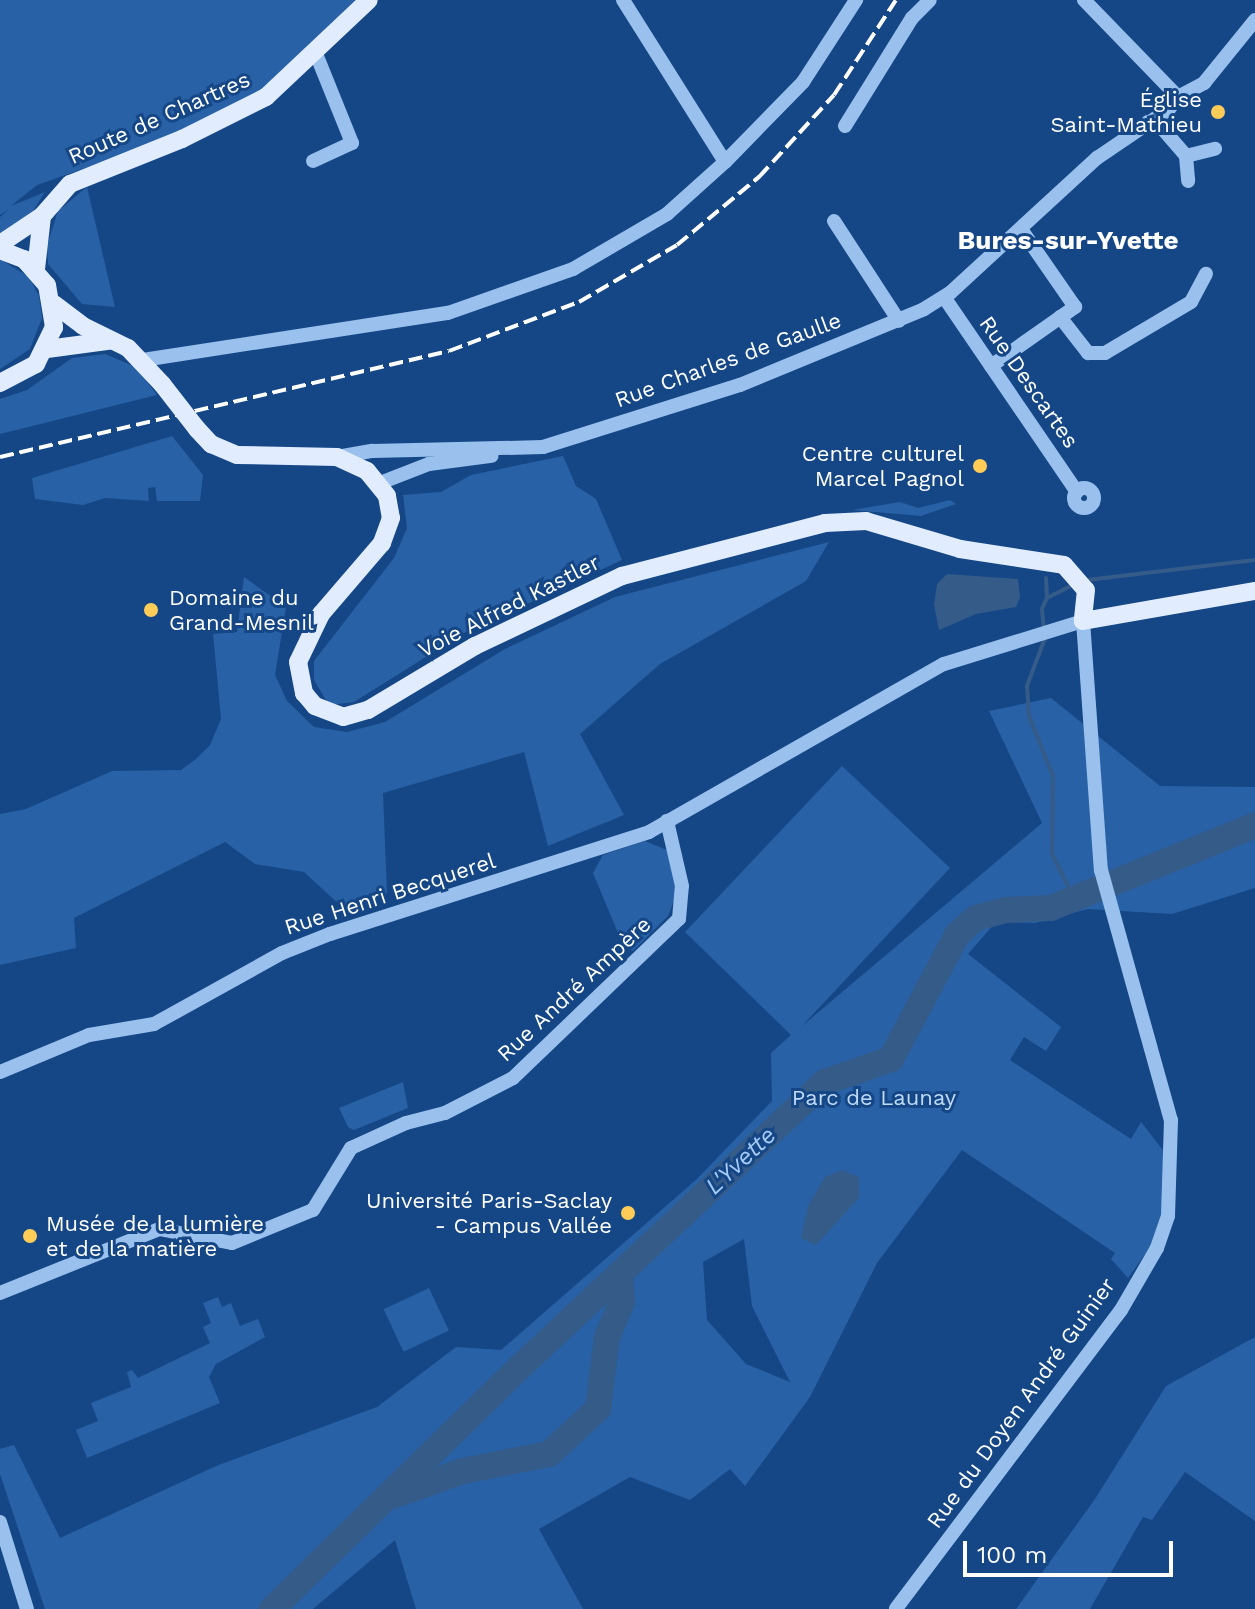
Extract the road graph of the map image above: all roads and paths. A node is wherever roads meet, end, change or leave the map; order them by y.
1 (369, 0) edge
2 (623, 0) edge
3 (856, 0) edge
4 (930, 0) edge
5 (1084, 0) edge
6 (1255, 20) edge
7 (316, 54) junction
8 (1178, 97) junction
9 (1148, 122) junction
10 (845, 126) dead end
11 (1215, 149) dead end
12 (1186, 156) junction
13 (313, 161) dead end
14 (725, 162) junction
15 (1188, 181) dead end
16 (42, 216) junction
17 (834, 221) dead end
18 (1021, 229) junction
19 (0, 244) edge
20 (0, 250) edge
21 (36, 269) junction
22 (1206, 274) dead end
23 (947, 295) junction
24 (54, 304) junction
25 (1060, 317) junction
26 (899, 321) junction
27 (108, 341) junction
28 (47, 349) junction
29 (143, 360) junction
30 (991, 366) junction
31 (0, 383) edge
32 (515, 450) junction
33 (337, 457) junction
34 (380, 483) junction
35 (1077, 492) dead end
36 (1255, 591) edge
37 (1083, 621) junction
38 (667, 821) junction
39 (0, 1072) edge
40 (0, 1293) edge
41 (0, 1522) edge
42 (27, 1609) edge
43 (896, 1609) edge

1 - 7 main road, Route de Chartres
2 - 14 street
3 - 14 street
4 - 10 street
5 - 8 street
6 - 8 street
7 - 13 street
7 - 16 main road, Route de Chartres
8 - 9 street
9 - 12 street
9 - 18 street
11 - 12 street
12 - 15 street
14 - 29 street
16 - 19 main road, Route de Chartres
16 - 21 main road
17 - 26 street
18 - 23 street, Rue Charles de Gaulle
18 - 25 street
20 - 21 main road
21 - 24 main road
22 - 25 street
23 - 26 street, Rue Charles de Gaulle
23 - 30 street, Rue Descartes
24 - 27 main road, Rue Charles de Gaulle
24 - 28 main road
25 - 30 street
26 - 32 street, Rue Charles de Gaulle
27 - 28 main road
27 - 29 main road, Rue Charles de Gaulle
28 - 31 main road
29 - 33 main road, Rue Charles de Gaulle, bridge
30 - 35 street, Rue Descartes
32 - 33 street, Rue Charles de Gaulle
32 - 34 street, Rue Charles de Gaulle
33 - 34 main road
34 - 37 main road, Voie Alfred Kastler
36 - 37 main road
37 - 38 street
37 - 43 street, Rue du Doyen André Guinier
38 - 39 street, Rue Henri Becquerel
38 - 40 street, Rue André Ampère
41 - 42 street

